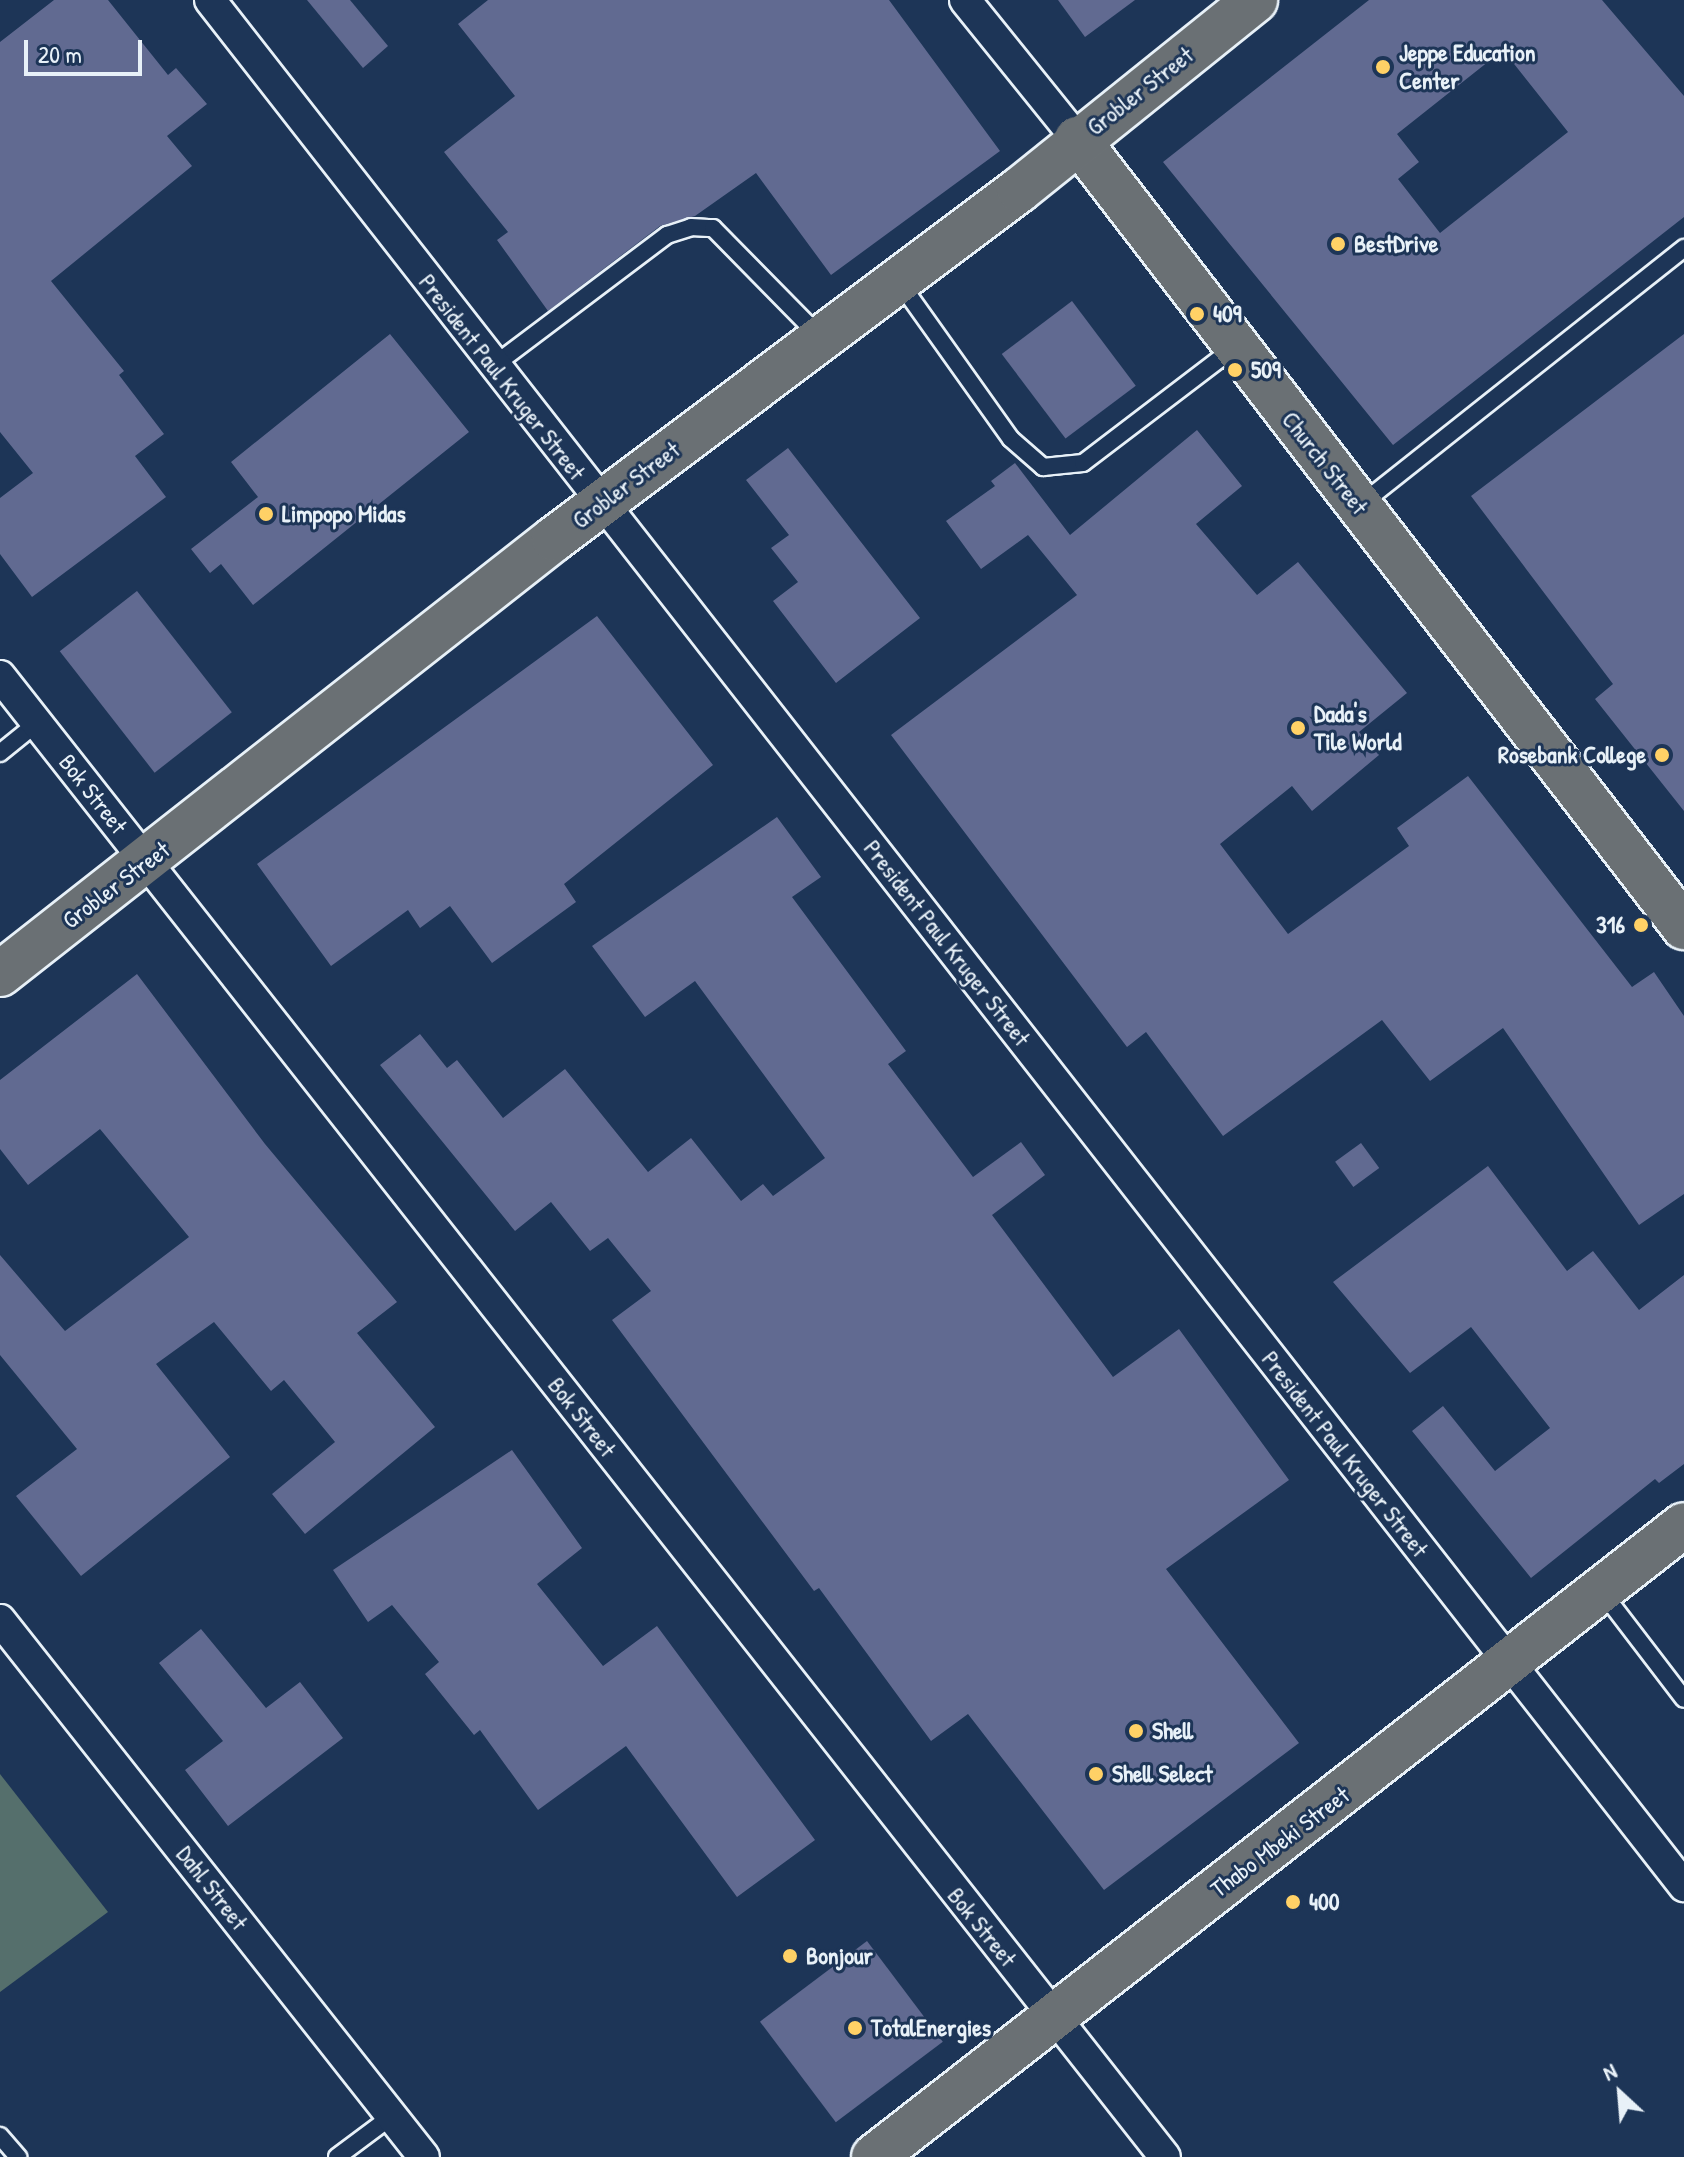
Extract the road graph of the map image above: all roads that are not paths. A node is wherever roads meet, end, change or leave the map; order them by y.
1 (210, 0) edge
2 (965, 0) edge
3 (1255, 0) edge
4 (1077, 139) junction
5 (1684, 248) edge
6 (899, 281) junction
7 (822, 338) junction
8 (1235, 347) junction
9 (493, 366) junction
10 (602, 502) junction
11 (1359, 506) junction
12 (0, 676) edge
13 (37, 723) junction
14 (0, 753) edge
15 (146, 862) junction
16 (1684, 927) edge
17 (2, 969) edge
18 (1684, 1525) edge
19 (1602, 1591) junction
20 (0, 1620) edge
21 (1510, 1666) junction
22 (1684, 1699) edge
23 (1684, 1886) edge
24 (1057, 2018) junction
25 (392, 2116) junction
26 (0, 2136) edge
27 (18, 2157) edge
28 (337, 2157) edge
29 (424, 2157) edge
30 (874, 2157) edge
31 (1165, 2157) edge

1 - 9 street, President Paul Kruger Street
2 - 4 street, Church Street
3 - 4 main road, Grobler Street
4 - 6 main road, Grobler Street
4 - 8 main road, Church Street
5 - 11 lane
6 - 7 main road, Grobler Street
6 - 8 lane
7 - 9 lane
7 - 10 main road, Grobler Street
8 - 11 main road, Church Street
9 - 10 street, President Paul Kruger Street
10 - 15 main road, Grobler Street
10 - 21 street, President Paul Kruger Street
11 - 16 main road, Church Street
12 - 13 street, Bok Street
13 - 14 lane
13 - 15 street, Bok Street
15 - 17 main road, Grobler Street
15 - 24 street, Bok Street
18 - 19 main road, Thabo Mbeki Street
19 - 21 main road, Thabo Mbeki Street
19 - 22 lane
20 - 25 street, Dahl Street
21 - 23 street, President Paul Kruger Street
21 - 24 main road, Thabo Mbeki Street
24 - 30 main road, Thabo Mbeki Street
24 - 31 street, Bok Street
25 - 28 lane
25 - 29 street, Dahl Street
26 - 27 lane

